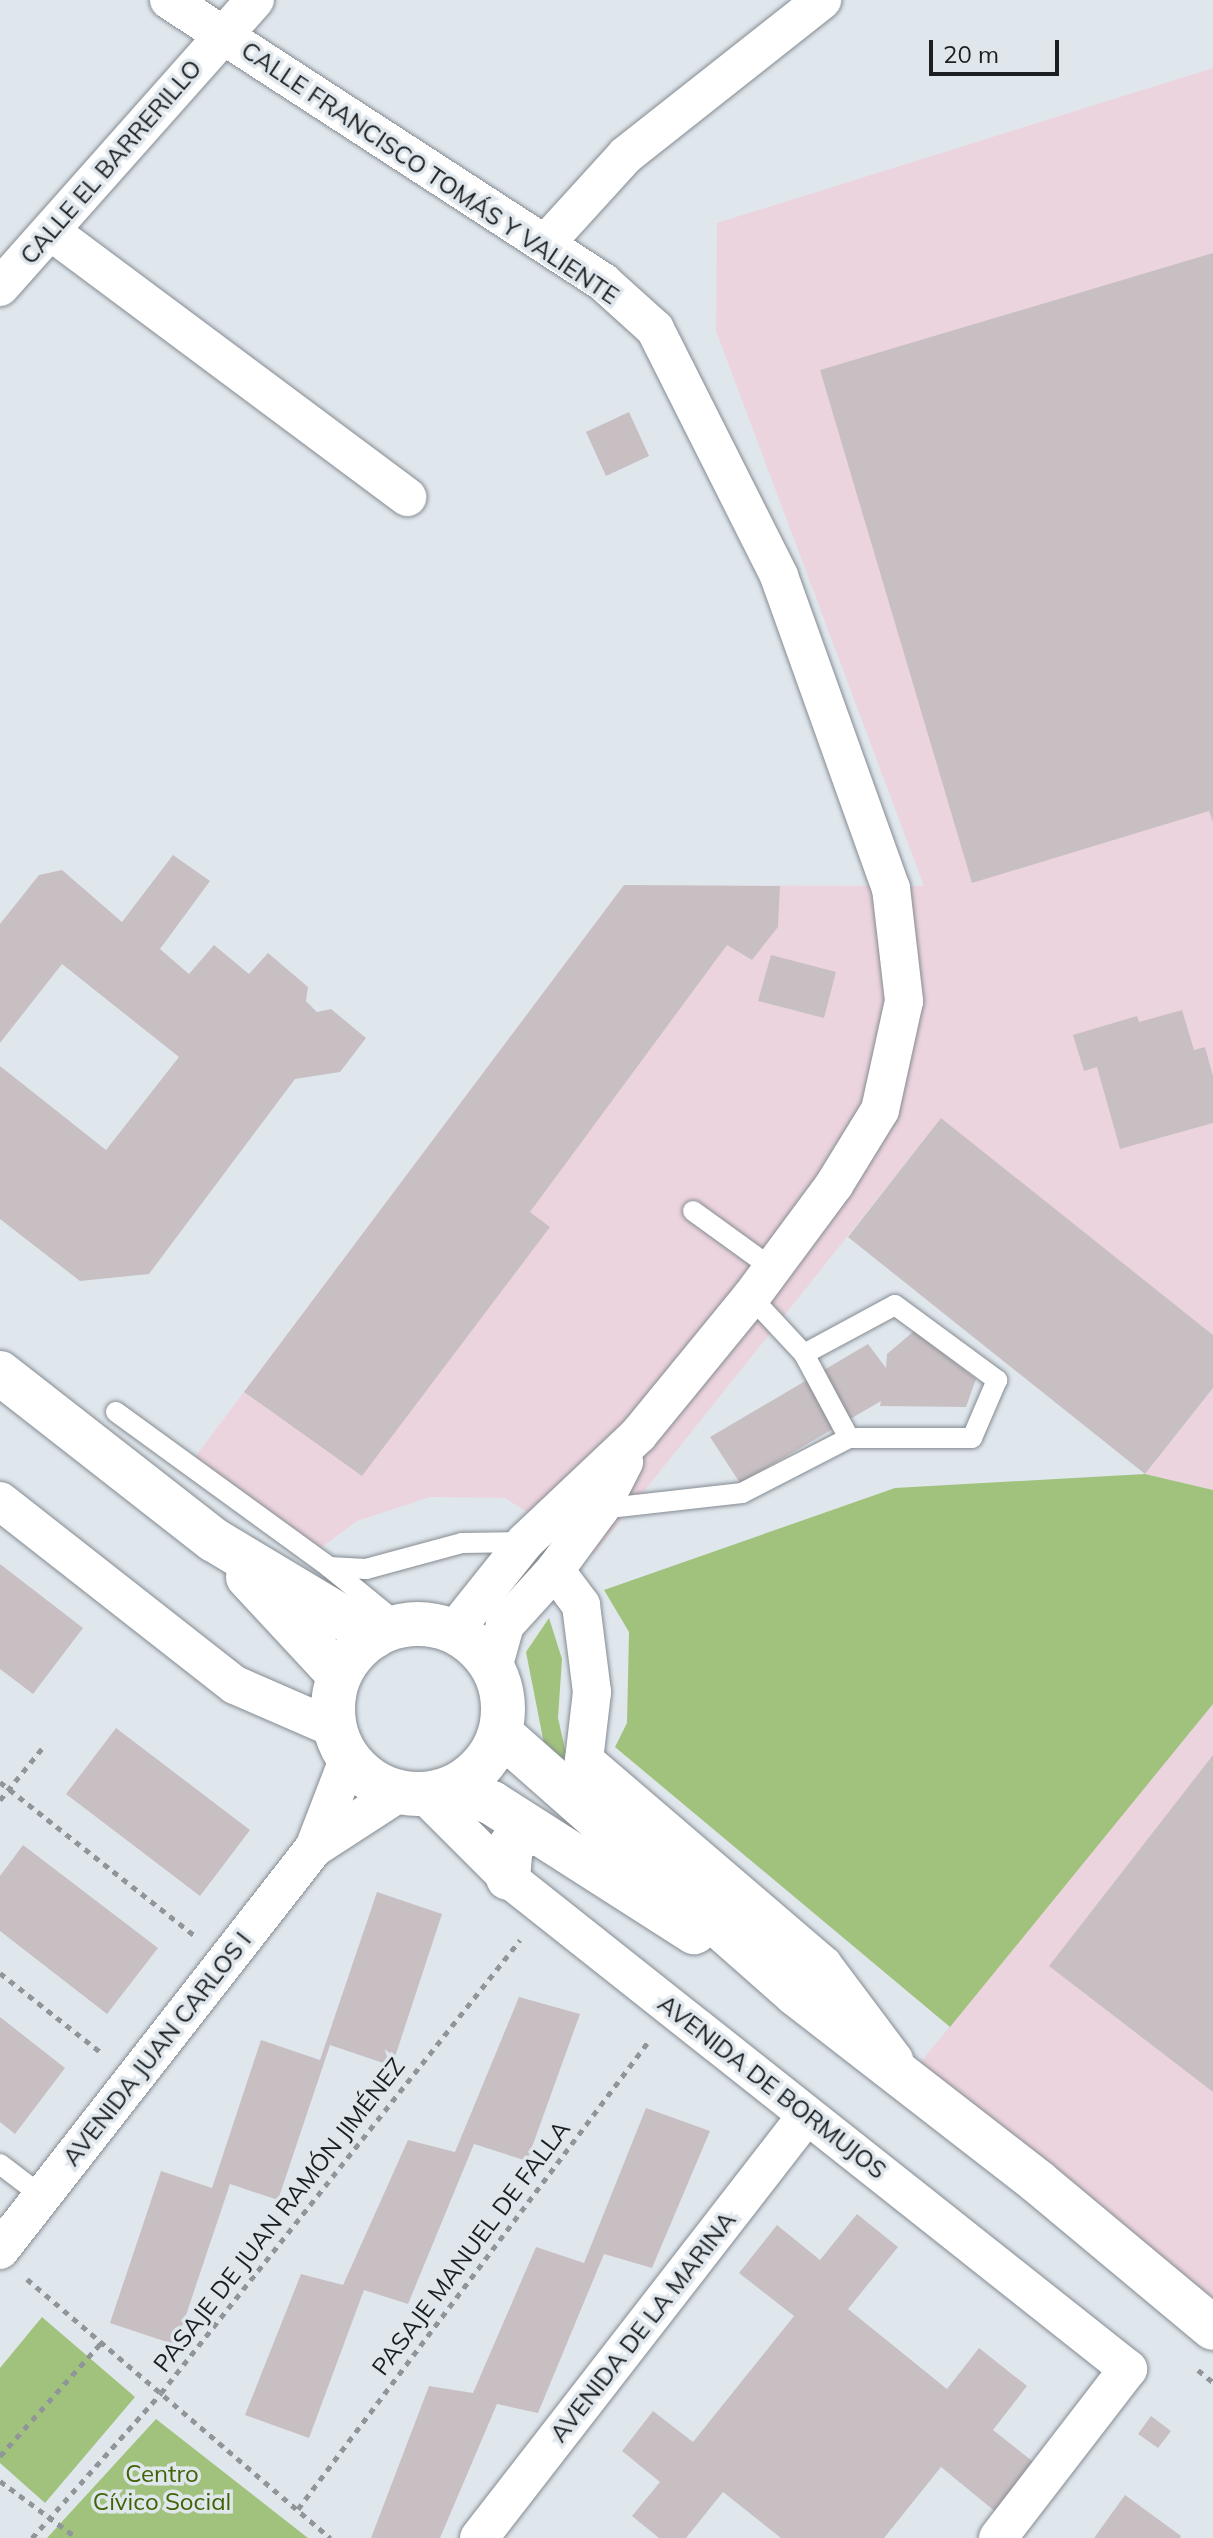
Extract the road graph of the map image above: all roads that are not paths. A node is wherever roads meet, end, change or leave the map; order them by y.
1 (169, 0) edge
2 (255, 0) edge
3 (822, 0) edge
4 (223, 34) junction
5 (53, 233) junction
6 (545, 244) junction
7 (2, 281) edge
8 (407, 497) dead end
9 (693, 1211) dead end
10 (762, 1283) junction
11 (804, 1354) junction
12 (0, 1373) edge
13 (116, 1412) dead end
14 (638, 1435) junction
15 (849, 1438) junction
16 (0, 1501) edge
17 (600, 1509) junction
18 (214, 1540) junction
19 (525, 1542) junction
20 (329, 1567) junction
21 (555, 1570) junction
22 (387, 1630) junction
23 (454, 1631) junction
24 (493, 1668) junction
25 (339, 1675) junction
26 (500, 1733) junction
27 (341, 1744) junction
28 (426, 1792) junction
29 (532, 1829) junction
30 (314, 1848) junction
31 (508, 1878) junction
32 (796, 1994) junction
33 (912, 2084) junction
34 (807, 2115) junction
35 (0, 2164) edge
36 (1038, 2182) junction
37 (42, 2196) junction
38 (11, 2262) edge
39 (1213, 2307) edge
40 (1213, 2328) edge
41 (479, 2538) edge
42 (998, 2538) edge

1 - 4 street, CALLE FRANCISCO TOMÁS Y VALIENTE
2 - 4 street, CALLE EL BARRERILLO
3 - 6 street
4 - 5 street, CALLE EL BARRERILLO
4 - 6 street, CALLE FRANCISCO TOMÁS Y VALIENTE
5 - 7 street, CALLE EL BARRERILLO
5 - 8 street
6 - 10 street, CALLE FRANCISCO TOMÁS Y VALIENTE
9 - 10 lane
10 - 11 lane
10 - 14 street, CALLE FRANCISCO TOMÁS Y VALIENTE
11 - 15 lane
11 - 15 lane
12 - 18 main road
13 - 20 lane
14 - 17 street, CALLE FRANCISCO TOMÁS Y VALIENTE
14 - 19 street, CALLE FRANCISCO TOMÁS Y VALIENTE
15 - 17 lane
16 - 27 street
17 - 21 street, CALLE FRANCISCO TOMÁS Y VALIENTE
18 - 22 main road
18 - 25 main road
19 - 20 lane
19 - 23 street, CALLE FRANCISCO TOMÁS Y VALIENTE
20 - 22 lane
21 - 24 street, CALLE FRANCISCO TOMÁS Y VALIENTE
21 - 33 street
22 - 23 main road
22 - 25 main road
23 - 24 main road
24 - 26 main road
25 - 27 main road
26 - 28 main road
26 - 32 main road
27 - 28 main road
27 - 30 street, AVENIDA JUAN CARLOS I
28 - 29 main road
28 - 30 street, AVENIDA JUAN CARLOS I
28 - 31 street, AVENIDA DE BORMUJOS
29 - 31 main road
29 - 32 main road
30 - 37 street, AVENIDA JUAN CARLOS I
31 - 34 street, AVENIDA DE BORMUJOS
32 - 33 main road
33 - 36 main road
34 - 41 street, AVENIDA DE LA MARINA
34 - 42 street, AVENIDA DE BORMUJOS
35 - 37 lane
36 - 39 main road
36 - 40 main road
37 - 38 street, AVENIDA JUAN CARLOS I

